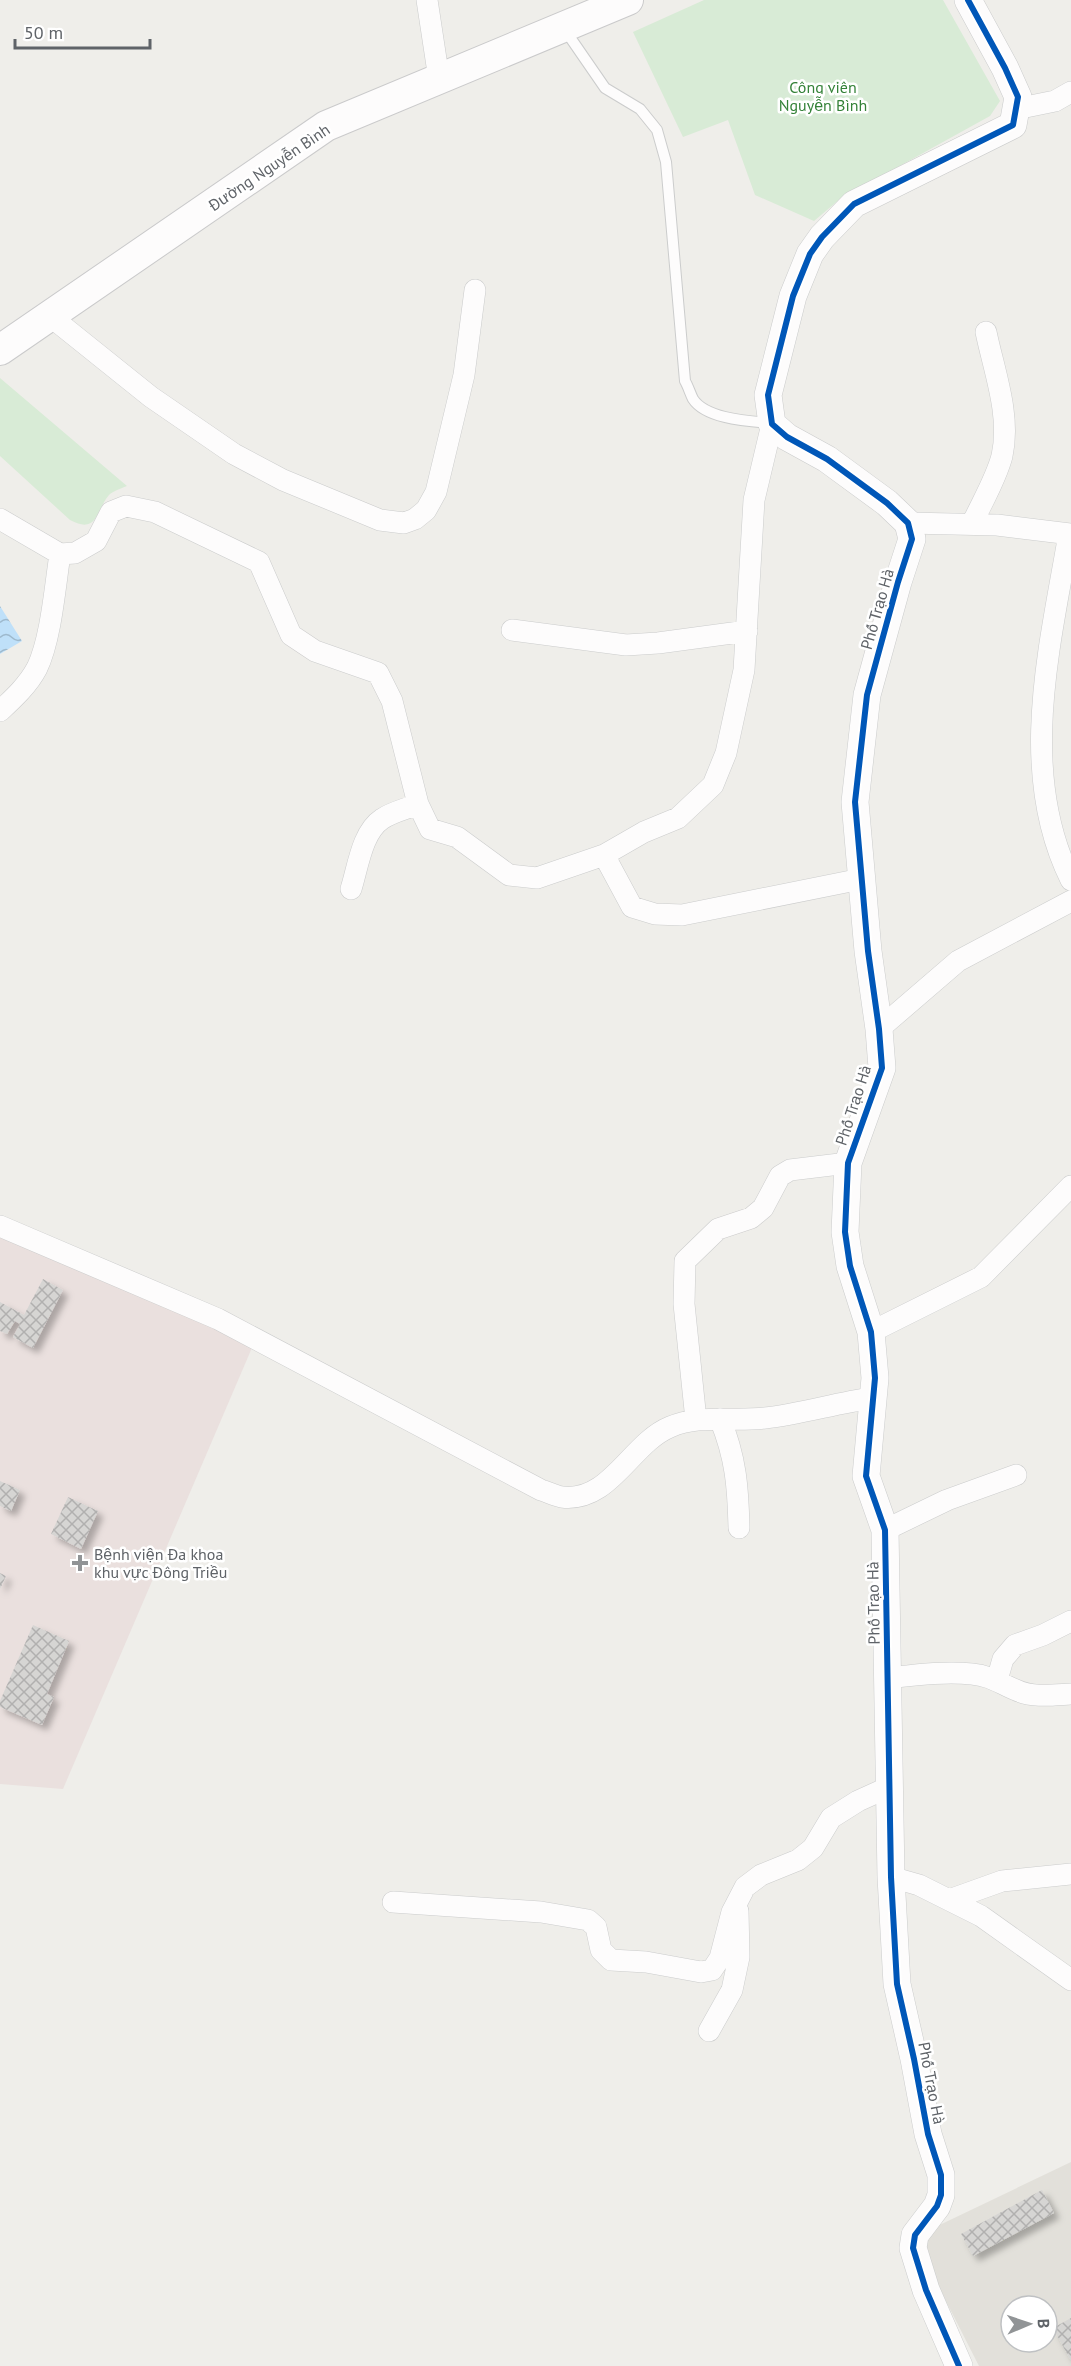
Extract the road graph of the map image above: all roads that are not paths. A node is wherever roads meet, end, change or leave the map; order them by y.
1 (427, 0) edge
2 (628, 0) edge
3 (968, 0) edge
4 (571, 20) junction
5 (438, 79) junction
6 (1071, 92) edge
7 (1016, 109) junction
8 (475, 290) dead end
9 (50, 316) junction
10 (986, 332) dead end
11 (0, 350) edge
12 (772, 424) junction
13 (0, 519) edge
14 (908, 523) junction
15 (972, 524) junction
16 (1070, 534) edge
17 (60, 554) junction
18 (512, 630) dead end
19 (747, 631) junction
20 (0, 711) edge
21 (418, 804) junction
22 (604, 855) junction
23 (861, 879) junction
24 (1071, 880) edge
25 (351, 889) dead end
26 (1071, 901) edge
27 (879, 1029) junction
28 (848, 1163) junction
29 (1071, 1186) edge
30 (0, 1226) edge
31 (871, 1332) junction
32 (872, 1398) junction
33 (720, 1419) junction
34 (696, 1420) junction
35 (1016, 1475) dead end
36 (739, 1528) dead end
37 (885, 1530) junction
38 (1071, 1621) edge
39 (888, 1678) junction
40 (997, 1680) junction
41 (1071, 1694) edge
42 (889, 1787) junction
43 (1071, 1874) edge
44 (891, 1877) junction
45 (949, 1900) junction
46 (737, 1901) junction
47 (393, 1902) dead end
48 (1071, 1980) edge
49 (709, 2031) dead end
50 (959, 2366) edge

1 - 5 street
2 - 4 main road, Đường Nguyễn Bình
3 - 7 street
4 - 5 main road, Đường Nguyễn Bình
4 - 12 lane
5 - 9 main road, Đường Nguyễn Bình
6 - 7 street
7 - 12 street
8 - 9 street
9 - 11 main road, Đường Nguyễn Bình
10 - 15 street
12 - 14 street
12 - 19 street
13 - 17 street
14 - 15 street
14 - 23 street, Phố Trạo Hà
15 - 16 street
16 - 24 street
17 - 20 street
17 - 21 street
18 - 19 street
19 - 22 street
21 - 22 street
21 - 25 street
22 - 23 street
23 - 27 street, Phố Trạo Hà
26 - 27 street
27 - 28 street, Phố Trạo Hà
28 - 31 street, Phố Trạo Hà
28 - 34 street
29 - 31 street
30 - 34 street
31 - 32 street, Phố Trạo Hà
32 - 33 street
32 - 37 street, Phố Trạo Hà
33 - 34 street
33 - 36 street
35 - 37 street
37 - 39 street, Phố Trạo Hà
38 - 40 street
39 - 40 street
39 - 42 street, Phố Trạo Hà
40 - 41 street
42 - 44 street, Phố Trạo Hà
42 - 46 street
43 - 45 street
44 - 45 street
44 - 50 street, Phố Trạo Hà
45 - 48 street
46 - 47 street
46 - 49 street

